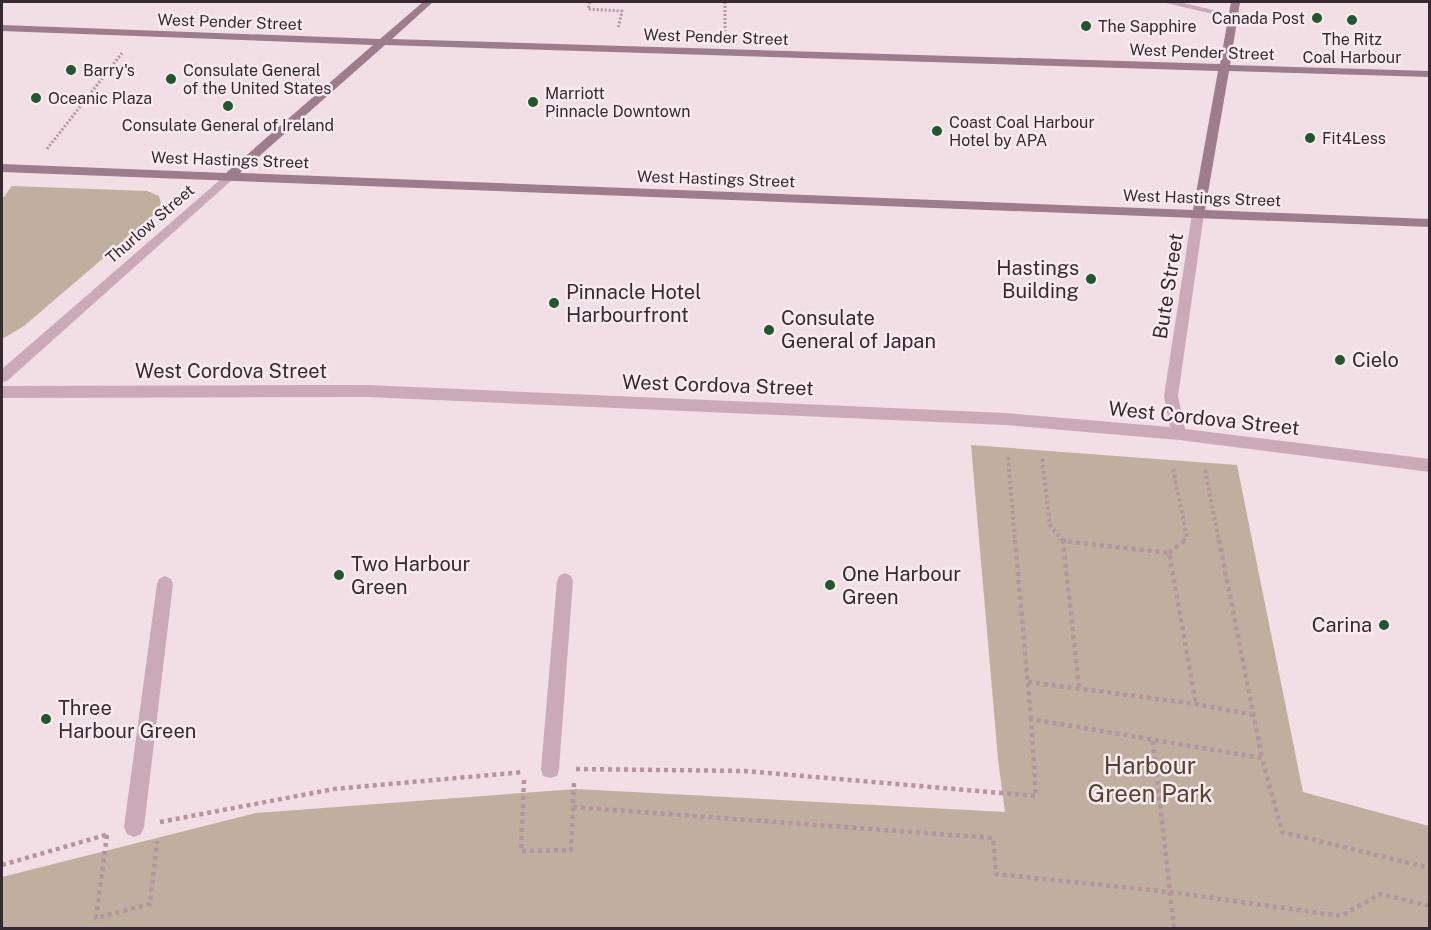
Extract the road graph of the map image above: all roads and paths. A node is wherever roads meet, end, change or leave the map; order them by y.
1 (428, 2) edge
2 (590, 2) edge
3 (725, 2) edge
4 (1167, 2) edge
5 (1236, 2) edge
6 (1234, 16) junction
7 (2, 28) edge
8 (725, 28) dead end
9 (618, 29) dead end
10 (382, 42) junction
11 (122, 52) dead end
12 (1224, 68) junction
13 (1430, 74) edge
14 (46, 150) dead end
15 (2, 168) edge
16 (228, 177) junction
17 (1198, 214) junction
18 (1430, 223) edge
19 (2, 377) edge
20 (2, 392) edge
21 (1179, 434) junction
22 (1008, 457) dead end
23 (1042, 459) dead end
24 (1430, 466) edge
25 (1173, 469) dead end
26 (1205, 470) dead end
27 (1064, 541) junction
28 (1169, 553) junction
29 (565, 581) dead end
30 (165, 584) dead end
31 (1028, 682) junction
32 (1080, 687) junction
33 (1196, 704) junction
34 (1253, 715) junction
35 (1031, 719) junction
36 (1153, 741) junction
37 (1262, 758) junction
38 (550, 769) joint
39 (524, 772) junction
40 (573, 807) junction
41 (159, 822) junction
42 (134, 827) junction
43 (107, 834) junction
44 (2, 865) edge
45 (1430, 868) edge
46 (1170, 892) junction
47 (1430, 906) edge
48 (1174, 928) edge

1 - 10 street, Thurlow Street
2 - 9 path
3 - 8 path
4 - 6 street
5 - 6 street, Bute Street
6 - 12 street, Bute Street
7 - 10 street, West Pender Street
10 - 12 street, West Pender Street
10 - 16 street, Thurlow Street
11 - 14 path
12 - 13 street, West Pender Street
12 - 17 street, Bute Street
15 - 16 street, West Hastings Street
16 - 17 street, West Hastings Street
16 - 19 street, Thurlow Street
17 - 18 street, West Hastings Street
17 - 21 street, Bute Street
20 - 21 street, West Cordova Street
21 - 24 street, West Cordova Street
22 - 31 path
23 - 27 path
25 - 28 path
26 - 34 path
27 - 28 path
27 - 32 path
28 - 33 path
29 - 38 street
30 - 42 street
31 - 32 path
31 - 35 path
32 - 33 path
33 - 34 path
34 - 37 path
35 - 36 path
35 - 40 path
36 - 37 path
36 - 46 path
37 - 45 path
38 - 39 path
39 - 40 path
39 - 41 path
40 - 46 path
41 - 42 path
41 - 43 path
42 - 43 path
43 - 44 path
46 - 47 path
46 - 48 path

